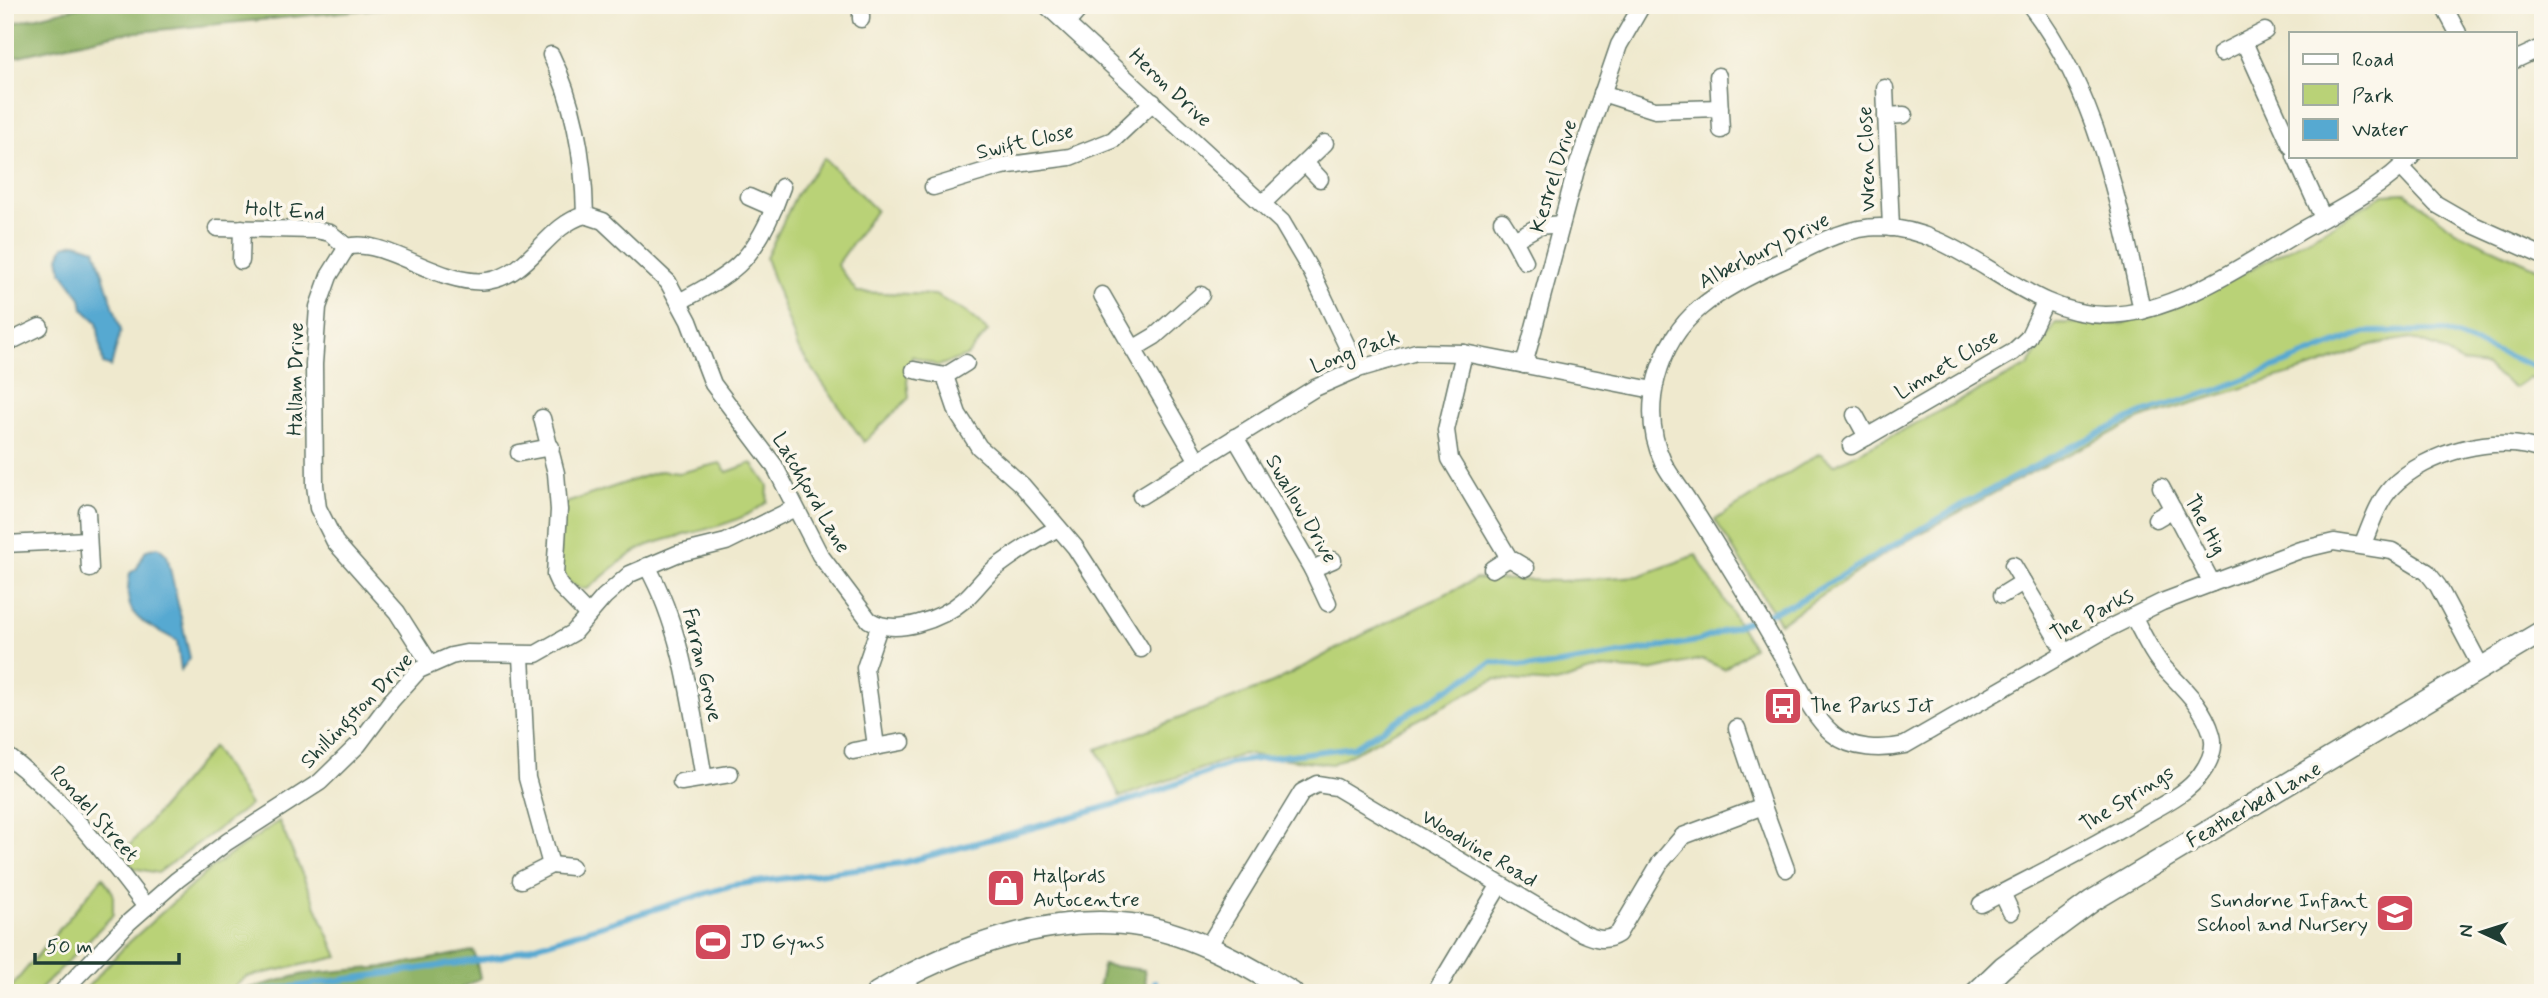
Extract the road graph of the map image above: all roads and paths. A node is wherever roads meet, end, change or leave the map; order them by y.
1 (1046, 5) edge
2 (1083, 5) edge
3 (1642, 5) edge
4 (2030, 5) edge
5 (2443, 5) edge
6 (1068, 22) junction
7 (2265, 31) dead end
8 (2457, 32) edge
9 (2244, 41) junction
10 (2543, 47) edge
11 (2221, 53) dead end
12 (551, 55) dead end
13 (2516, 60) edge
14 (1718, 76) dead end
15 (1885, 88) dead end
16 (1602, 93) junction
17 (1153, 102) junction
18 (1720, 108) junction
19 (1904, 115) dead end
20 (1886, 116) junction
21 (1721, 130) dead end
22 (2289, 142) edge
23 (1325, 144) dead end
24 (2296, 158) edge
25 (2406, 162) edge
26 (1305, 163) junction
27 (1320, 179) dead end
28 (782, 187) dead end
29 (933, 187) dead end
30 (749, 197) dead end
31 (1264, 202) junction
32 (774, 208) junction
33 (584, 215) junction
34 (2323, 218) junction
35 (1502, 221) dead end
36 (1561, 224) junction
37 (217, 228) dead end
38 (242, 228) junction
39 (1891, 228) junction
40 (1514, 240) junction
41 (347, 247) junction
42 (2543, 256) edge
43 (241, 261) dead end
44 (1525, 261) dead end
45 (1102, 295) dead end
46 (1201, 295) dead end
47 (679, 302) junction
48 (2045, 302) junction
49 (2142, 311) junction
50 (40, 327) dead end
51 (5, 344) edge
52 (1133, 349) junction
53 (1464, 353) junction
54 (966, 363) dead end
55 (1524, 365) junction
56 (1358, 369) junction
57 (914, 370) dead end
58 (945, 376) junction
59 (1653, 390) junction
60 (1855, 415) dead end
61 (542, 418) dead end
62 (1235, 437) junction
63 (1867, 437) junction
64 (1851, 446) dead end
65 (551, 447) junction
66 (2543, 451) edge
67 (519, 453) dead end
68 (1198, 461) junction
69 (2161, 487) dead end
70 (1141, 496) dead end
71 (795, 508) junction
72 (2173, 509) junction
73 (87, 512) dead end
74 (2156, 519) dead end
75 (1058, 528) junction
76 (88, 540) junction
77 (5, 544) edge
78 (2363, 544) junction
79 (1509, 558) junction
80 (1333, 560) dead end
81 (2013, 565) dead end
82 (647, 566) junction
83 (1526, 568) dead end
84 (90, 569) dead end
85 (1312, 569) junction
86 (1492, 569) dead end
87 (2023, 582) junction
88 (2212, 583) junction
89 (2002, 595) dead end
90 (1751, 601) joint
91 (1328, 603) dead end
92 (588, 615) junction
93 (2133, 615) junction
94 (879, 627) junction
95 (2543, 631) edge
96 (1141, 649) dead end
97 (2065, 652) junction
98 (521, 656) junction
99 (430, 664) junction
100 (2481, 667) junction
101 (1737, 729) dead end
102 (902, 742) dead end
103 (876, 746) junction
104 (853, 751) dead end
105 (5, 754) edge
106 (730, 774) dead end
107 (704, 778) junction
108 (681, 782) dead end
109 (1763, 806) junction
110 (551, 865) junction
111 (572, 867) dead end
112 (1786, 869) dead end
113 (521, 880) dead end
114 (1499, 886) junction
115 (2002, 893) junction
116 (1981, 904) dead end
117 (146, 907) junction
118 (2011, 912) dead end
119 (1208, 948) junction
120 (61, 993) edge
121 (877, 993) edge
122 (1292, 993) edge
123 (1435, 993) edge
124 (1976, 993) edge

1 - 6 street, Heron Drive
2 - 6 street
3 - 16 street, Kestrel Drive
4 - 49 street
5 - 8 street
6 - 17 street, Heron Drive
7 - 9 street
9 - 11 street
9 - 22 street
10 - 13 street
12 - 33 street
14 - 18 street
15 - 20 street, Wren Close
16 - 18 street
16 - 36 street, Kestrel Drive
17 - 29 street, Swift Close
17 - 31 street, Heron Drive
18 - 21 street
19 - 20 street
20 - 39 street, Wren Close
23 - 26 street
24 - 34 street
25 - 34 street, Alberbury Drive
25 - 42 street
26 - 27 street
26 - 31 street
28 - 32 street
30 - 32 street
31 - 56 street, Heron Drive
32 - 47 street
33 - 41 street
33 - 47 street, Latchford Lane
34 - 49 street, Alberbury Drive
35 - 40 street
36 - 40 street
36 - 55 street, Kestrel Drive
37 - 38 street, Holt End
38 - 41 street, Holt End
38 - 43 street
39 - 48 street, Alberbury Drive
39 - 59 street, Alberbury Drive
40 - 44 street
41 - 99 street, Hallam Drive
45 - 52 street
46 - 52 street
47 - 71 street, Latchford Lane
48 - 49 street, Alberbury Drive
48 - 63 street, Linnet Close
50 - 51 street
52 - 68 street
53 - 55 street, Long Pack
53 - 56 street, Long Pack
53 - 79 street
54 - 58 street
55 - 59 street, Long Pack
56 - 62 street, Long Pack
57 - 58 street
58 - 75 street
59 - 90 street, Alberbury Drive
60 - 63 street
61 - 65 street
62 - 68 street, Long Pack
62 - 85 street, Swallow Drive
63 - 64 street, Linnet Close
65 - 67 street
65 - 92 street
66 - 78 street
68 - 70 street, Long Pack
69 - 72 street, The Hig
71 - 82 street, Shillingston Drive
71 - 94 street, Latchford Lane
72 - 74 street
72 - 88 street, The Hig
73 - 76 street
75 - 94 street
75 - 96 street
76 - 77 street
76 - 84 street
78 - 88 street, The Parks
78 - 100 street, The Parks
79 - 83 street
79 - 86 street
80 - 85 street
81 - 87 street
82 - 92 street, Shillingston Drive
82 - 107 street, Farran Grove
85 - 91 street, Swallow Drive
87 - 89 street
87 - 97 street
88 - 93 street, The Parks
90 - 97 street, The Parks
92 - 98 street, Shillingston Drive
93 - 97 street, The Parks
93 - 115 street, The Springs
94 - 103 street
95 - 100 street, Featherbed Lane
98 - 99 street, Shillingston Drive
98 - 110 street
99 - 117 street, Shillingston Drive
100 - 124 street, Featherbed Lane
101 - 109 street
102 - 103 street
103 - 104 street
105 - 117 street, Rondel Street
106 - 107 street
107 - 108 street
109 - 112 street
109 - 114 street, Woodvine Road
110 - 111 street
110 - 113 street
114 - 119 street, Woodvine Road
114 - 123 street
115 - 116 street, The Springs
115 - 118 street
117 - 120 street, Shillingston Drive
119 - 121 street
119 - 122 street

